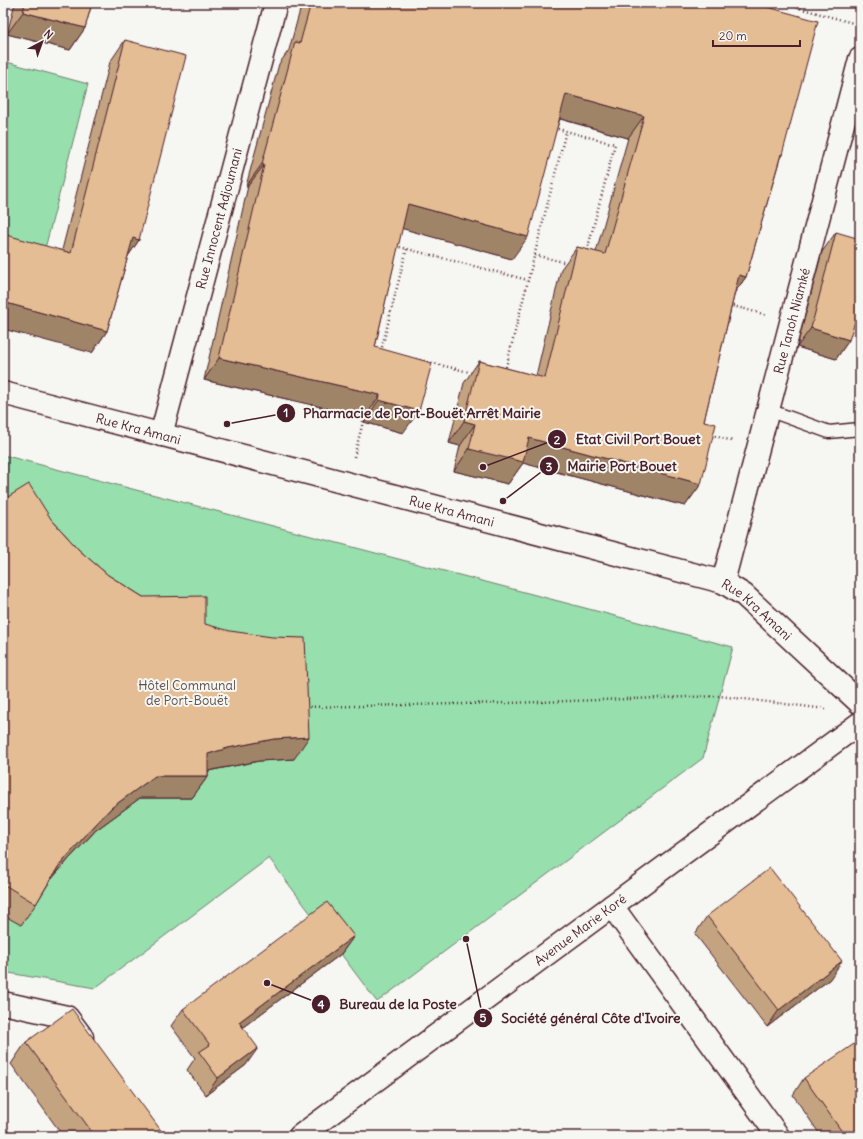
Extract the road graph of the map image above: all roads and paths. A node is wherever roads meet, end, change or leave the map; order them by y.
1 (276, 3) edge
2 (781, 3) edge
3 (860, 25) edge
4 (860, 59) edge
5 (550, 127) edge
6 (566, 131) junction
7 (391, 244) edge
8 (407, 248) junction
9 (587, 252) edge
10 (535, 255) junction
11 (569, 264) dead end
12 (528, 280) junction
13 (722, 303) edge
14 (791, 321) junction
15 (381, 350) junction
16 (389, 351) edge
17 (379, 357) edge
18 (412, 357) edge
19 (505, 373) edge
20 (480, 375) edge
21 (3, 394) edge
22 (366, 409) edge
23 (768, 410) junction
24 (860, 429) edge
25 (704, 433) edge
26 (161, 435) junction
27 (758, 447) junction
28 (347, 484) junction
29 (723, 582) junction
30 (860, 703) edge
31 (300, 707) edge
32 (829, 709) dead end
33 (860, 722) edge
34 (612, 906) junction
35 (3, 1003) edge
36 (94, 1054) edge
37 (300, 1136) edge
38 (778, 1136) edge

1 - 26 street, Rue Innocent Adjoumani
2 - 3 path
4 - 14 street, Rue Tanoh Niamké
5 - 6 path
6 - 9 path
6 - 10 path
7 - 8 path
8 - 12 path
8 - 15 path
10 - 11 path
10 - 12 path
12 - 19 path
13 - 14 path
14 - 23 street, Rue Tanoh Niamké
15 - 16 path
15 - 17 path
18 - 20 path
21 - 26 street, Rue Kra Amani
22 - 28 path
23 - 24 lane
23 - 27 street, Rue Tanoh Niamké
25 - 27 path
26 - 28 street, Rue Kra Amani
27 - 29 street, Rue Tanoh Niamké
28 - 29 street, Rue Kra Amani
29 - 30 street, Rue Kra Amani
31 - 32 path
33 - 34 street, Avenue Marie Koré
34 - 37 street, Avenue Marie Koré
34 - 38 street
35 - 36 street

